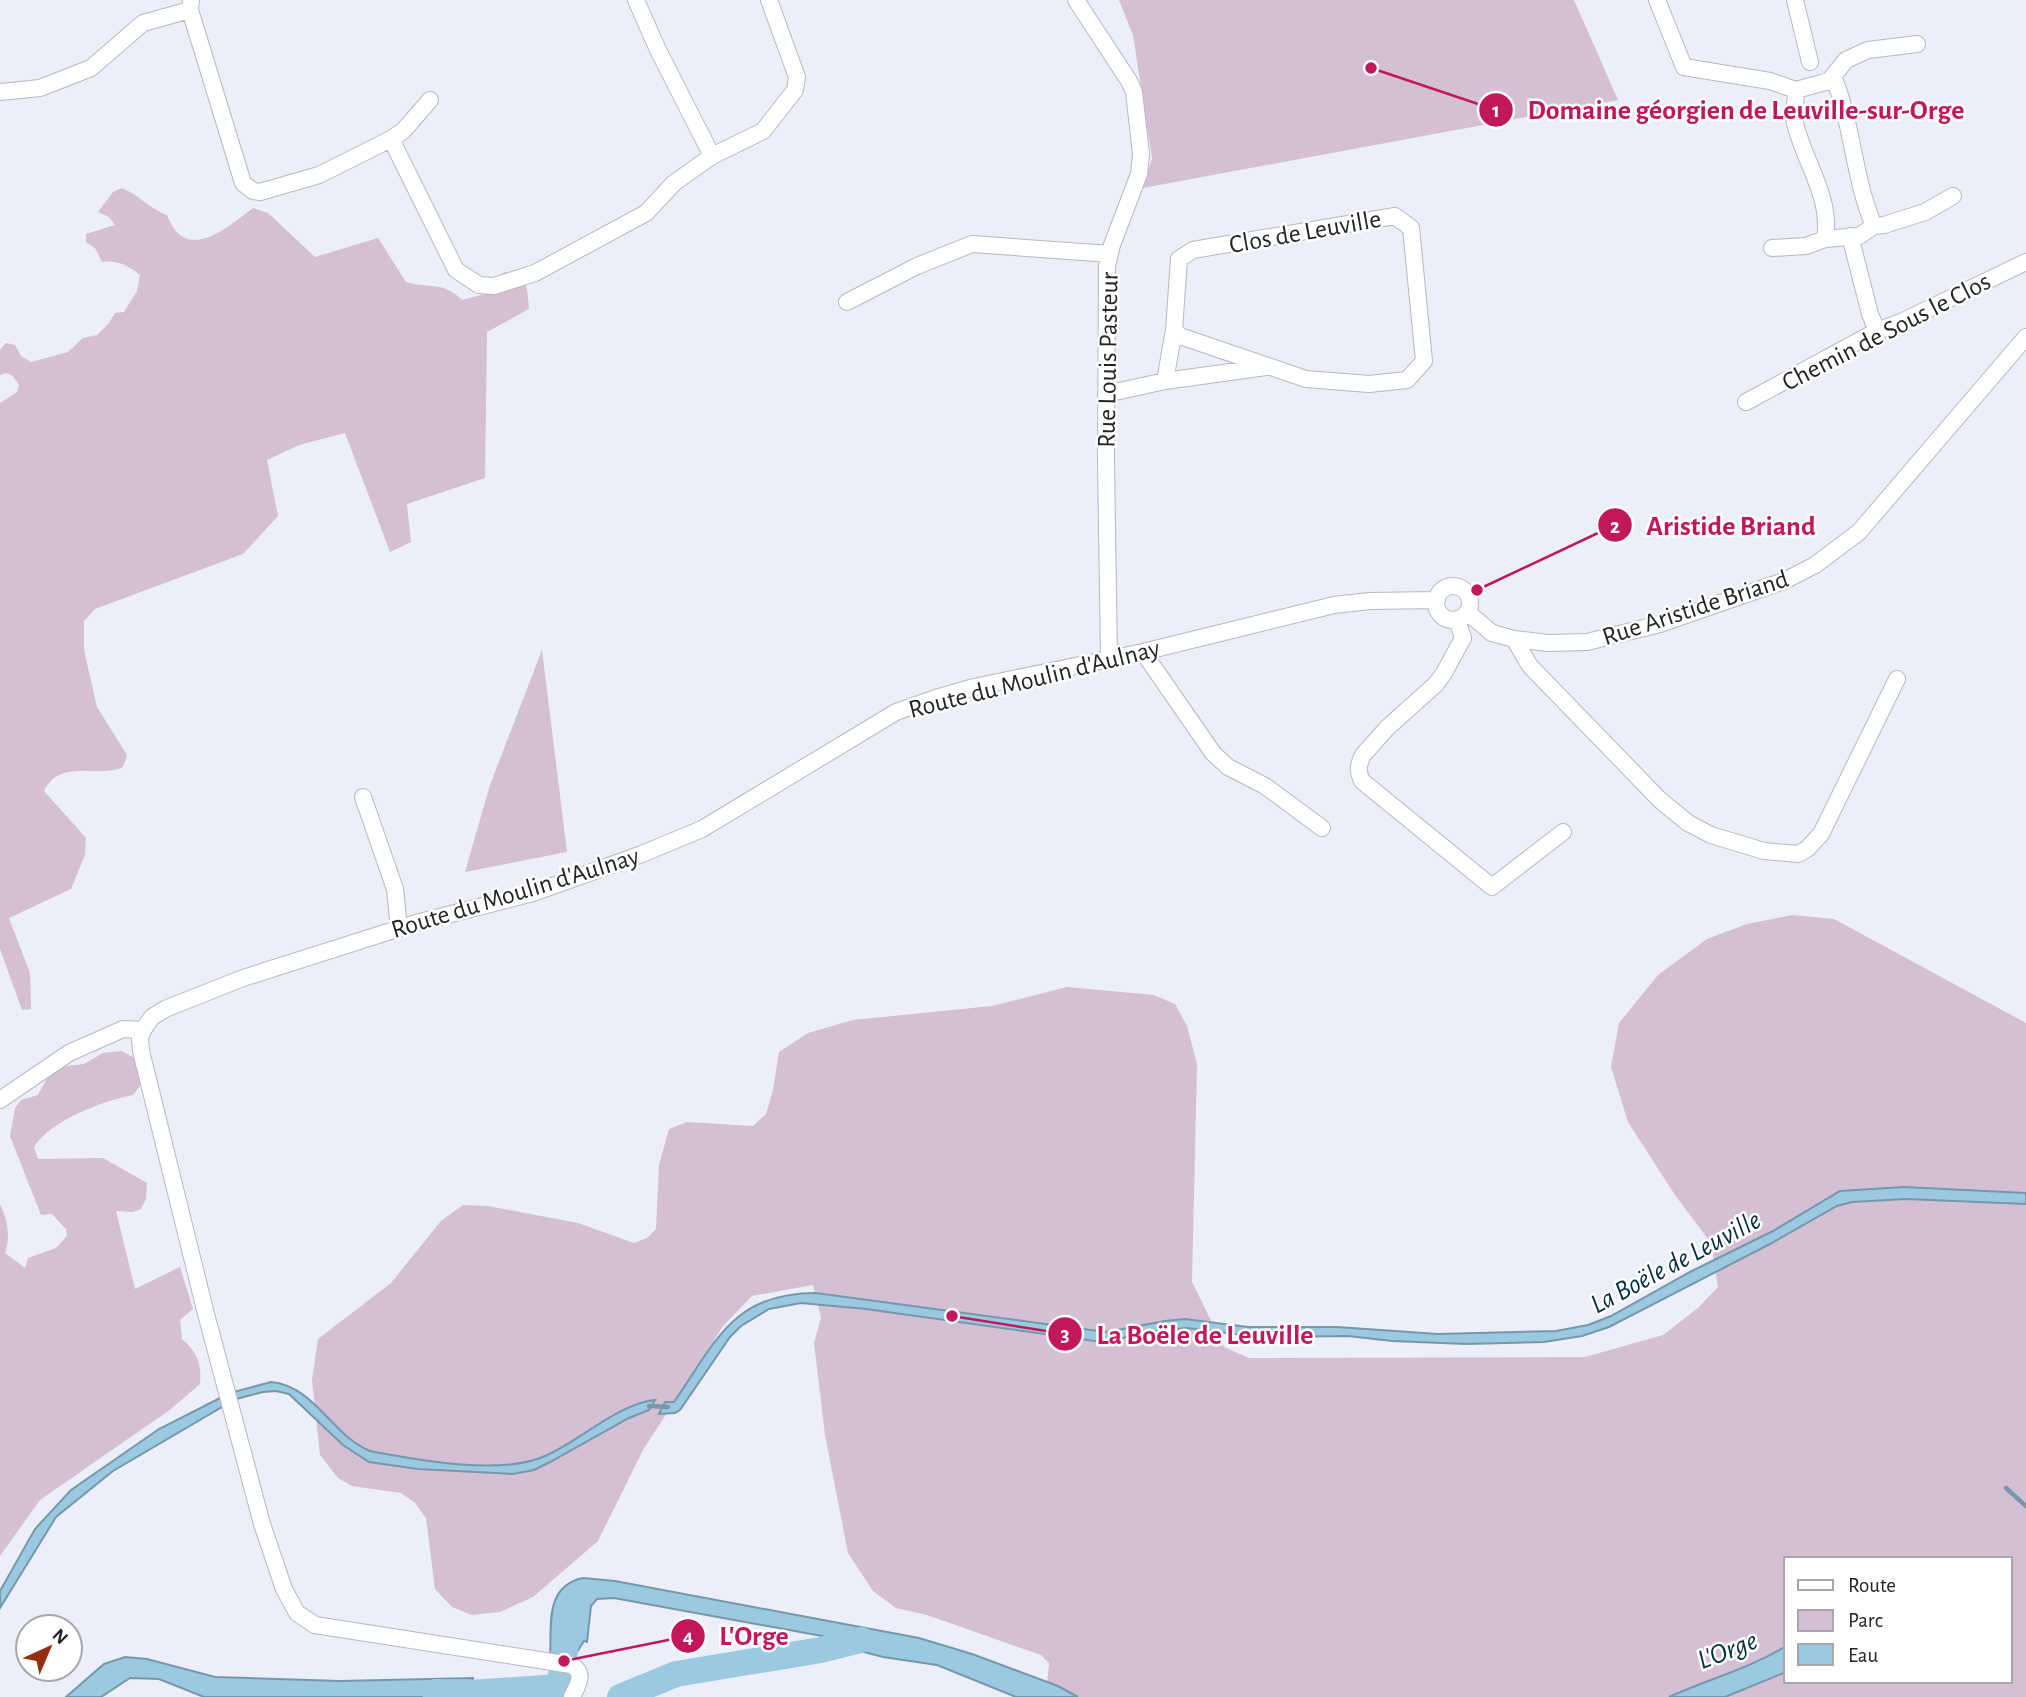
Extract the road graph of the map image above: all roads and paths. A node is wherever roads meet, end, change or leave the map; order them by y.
1 (636, 0) edge
2 (769, 0) edge
3 (1076, 0) edge
4 (1657, 0) edge
5 (1795, 0) edge
6 (191, 5) edge
7 (1917, 44) dead end
8 (1810, 62) dead end
9 (1833, 76) junction
10 (1796, 90) junction
11 (0, 92) edge
12 (430, 100) dead end
13 (391, 139) junction
14 (712, 156) junction
15 (1953, 196) dead end
16 (1874, 226) junction
17 (1850, 236) junction
18 (1825, 239) junction
19 (1772, 248) dead end
20 (1110, 254) junction
21 (2026, 262) edge
22 (847, 302) dead end
23 (1174, 330) junction
24 (1877, 331) junction
25 (2026, 337) edge
26 (1269, 366) junction
27 (1165, 381) junction
28 (1106, 394) junction
29 (1746, 402) dead end
30 (1437, 600) junction
31 (1462, 616) junction
32 (1514, 639) junction
33 (1143, 652) junction
34 (1109, 659) junction
35 (1897, 679) dead end
36 (363, 797) dead end
37 (1322, 828) dead end
38 (1563, 832) dead end
39 (399, 929) junction
40 (143, 1030) junction
41 (0, 1100) edge
42 (572, 1697) edge

1 - 14 street
2 - 14 street
3 - 20 street, Rue Louis Pasteur
4 - 10 street
5 - 8 street
6 - 11 street
6 - 13 street
7 - 9 street
9 - 10 street
9 - 16 street
10 - 18 street
12 - 13 street
13 - 14 street
15 - 16 street
16 - 17 street
17 - 18 street
17 - 24 street
18 - 19 street
20 - 22 street
20 - 28 street, Rue Louis Pasteur
21 - 24 street, Chemin de Sous le Clos
23 - 26 street, Clos de Leuville
23 - 26 street, Clos de Leuville
23 - 27 street, Clos de Leuville
24 - 29 street, Chemin de Sous le Clos
25 - 32 street, Rue Aristide Briand
26 - 27 street, Clos de Leuville
27 - 28 street, Clos de Leuville
28 - 34 street, Rue Louis Pasteur
30 - 31 street
30 - 31 street
30 - 33 street, Route du Moulin d'Aulnay
31 - 32 street, Rue Aristide Briand
31 - 38 street
32 - 35 street
33 - 34 street, Route du Moulin d'Aulnay
33 - 37 street
34 - 39 street, Route du Moulin d'Aulnay
36 - 39 street
39 - 40 street, Route du Moulin d'Aulnay
40 - 41 street
40 - 42 street

